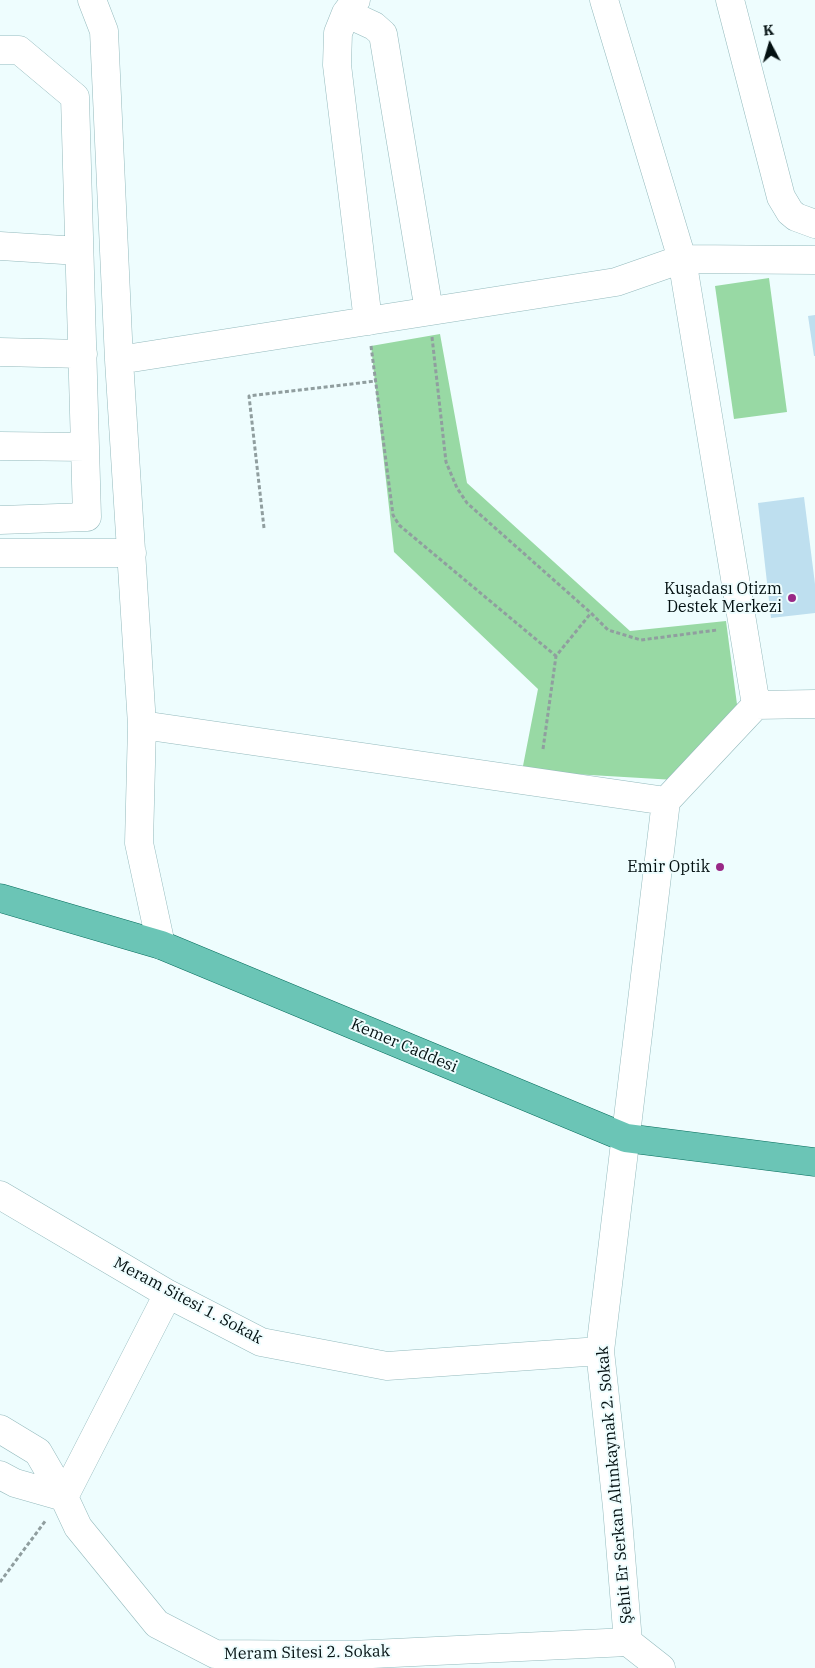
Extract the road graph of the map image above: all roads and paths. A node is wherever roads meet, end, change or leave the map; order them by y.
1 (92, 0) edge
2 (604, 0) edge
3 (730, 0) edge
4 (351, 7) edge
5 (0, 50) edge
6 (815, 224) edge
7 (0, 246) edge
8 (79, 250) junction
9 (682, 259) junction
10 (815, 260) edge
11 (429, 311) junction
12 (368, 321) junction
13 (0, 352) edge
14 (82, 354) junction
15 (119, 360) junction
16 (376, 381) junction
17 (0, 446) edge
18 (85, 447) junction
19 (0, 520) edge
20 (264, 528) dead end
21 (0, 553) edge
22 (132, 553) junction
23 (591, 613) junction
24 (742, 625) junction
25 (556, 656) junction
26 (815, 704) edge
27 (756, 706) junction
28 (142, 725) junction
29 (543, 749) dead end
30 (666, 801) junction
31 (0, 898) edge
32 (161, 945) junction
33 (626, 1138) junction
34 (815, 1162) edge
35 (0, 1196) edge
36 (168, 1294) junction
37 (600, 1351) junction
38 (0, 1429) edge
39 (0, 1475) edge
40 (64, 1497) junction
41 (0, 1582) edge
42 (628, 1642) junction
43 (233, 1661) edge
44 (661, 1668) edge

1 - 15 street
2 - 9 street
3 - 6 street
4 - 11 street
4 - 12 street
5 - 8 street
7 - 8 street
8 - 14 street
9 - 10 street
9 - 11 street
9 - 24 street
11 - 12 street
11 - 23 path
12 - 15 street
12 - 16 path
13 - 14 street
14 - 18 street
15 - 22 street
16 - 20 path
16 - 25 path
17 - 18 street
18 - 19 street
21 - 22 street
22 - 28 street
23 - 24 path
23 - 25 path
24 - 27 street
25 - 29 path
26 - 27 street
27 - 30 street
28 - 30 street
28 - 32 street
30 - 33 street, Şehit Er Serkan Altınkaynak 2. Sokak
31 - 32 main road, Kemer Caddesi
32 - 33 main road, Kemer Caddesi
33 - 34 main road, Kemer Caddesi
33 - 37 street, Şehit Er Serkan Altınkaynak 2. Sokak
35 - 36 street, Meram Sitesi 1. Sokak
36 - 37 street, Meram Sitesi 1. Sokak
36 - 40 street
37 - 42 street, Şehit Er Serkan Altınkaynak 2. Sokak
38 - 40 street, Meram Sitesi 2. Sokak
39 - 40 street
40 - 41 path
40 - 43 street, Meram Sitesi 2. Sokak
42 - 43 street, Meram Sitesi 2. Sokak
42 - 44 street, Şehit Er Serkan Altınkaynak 2. Sokak

